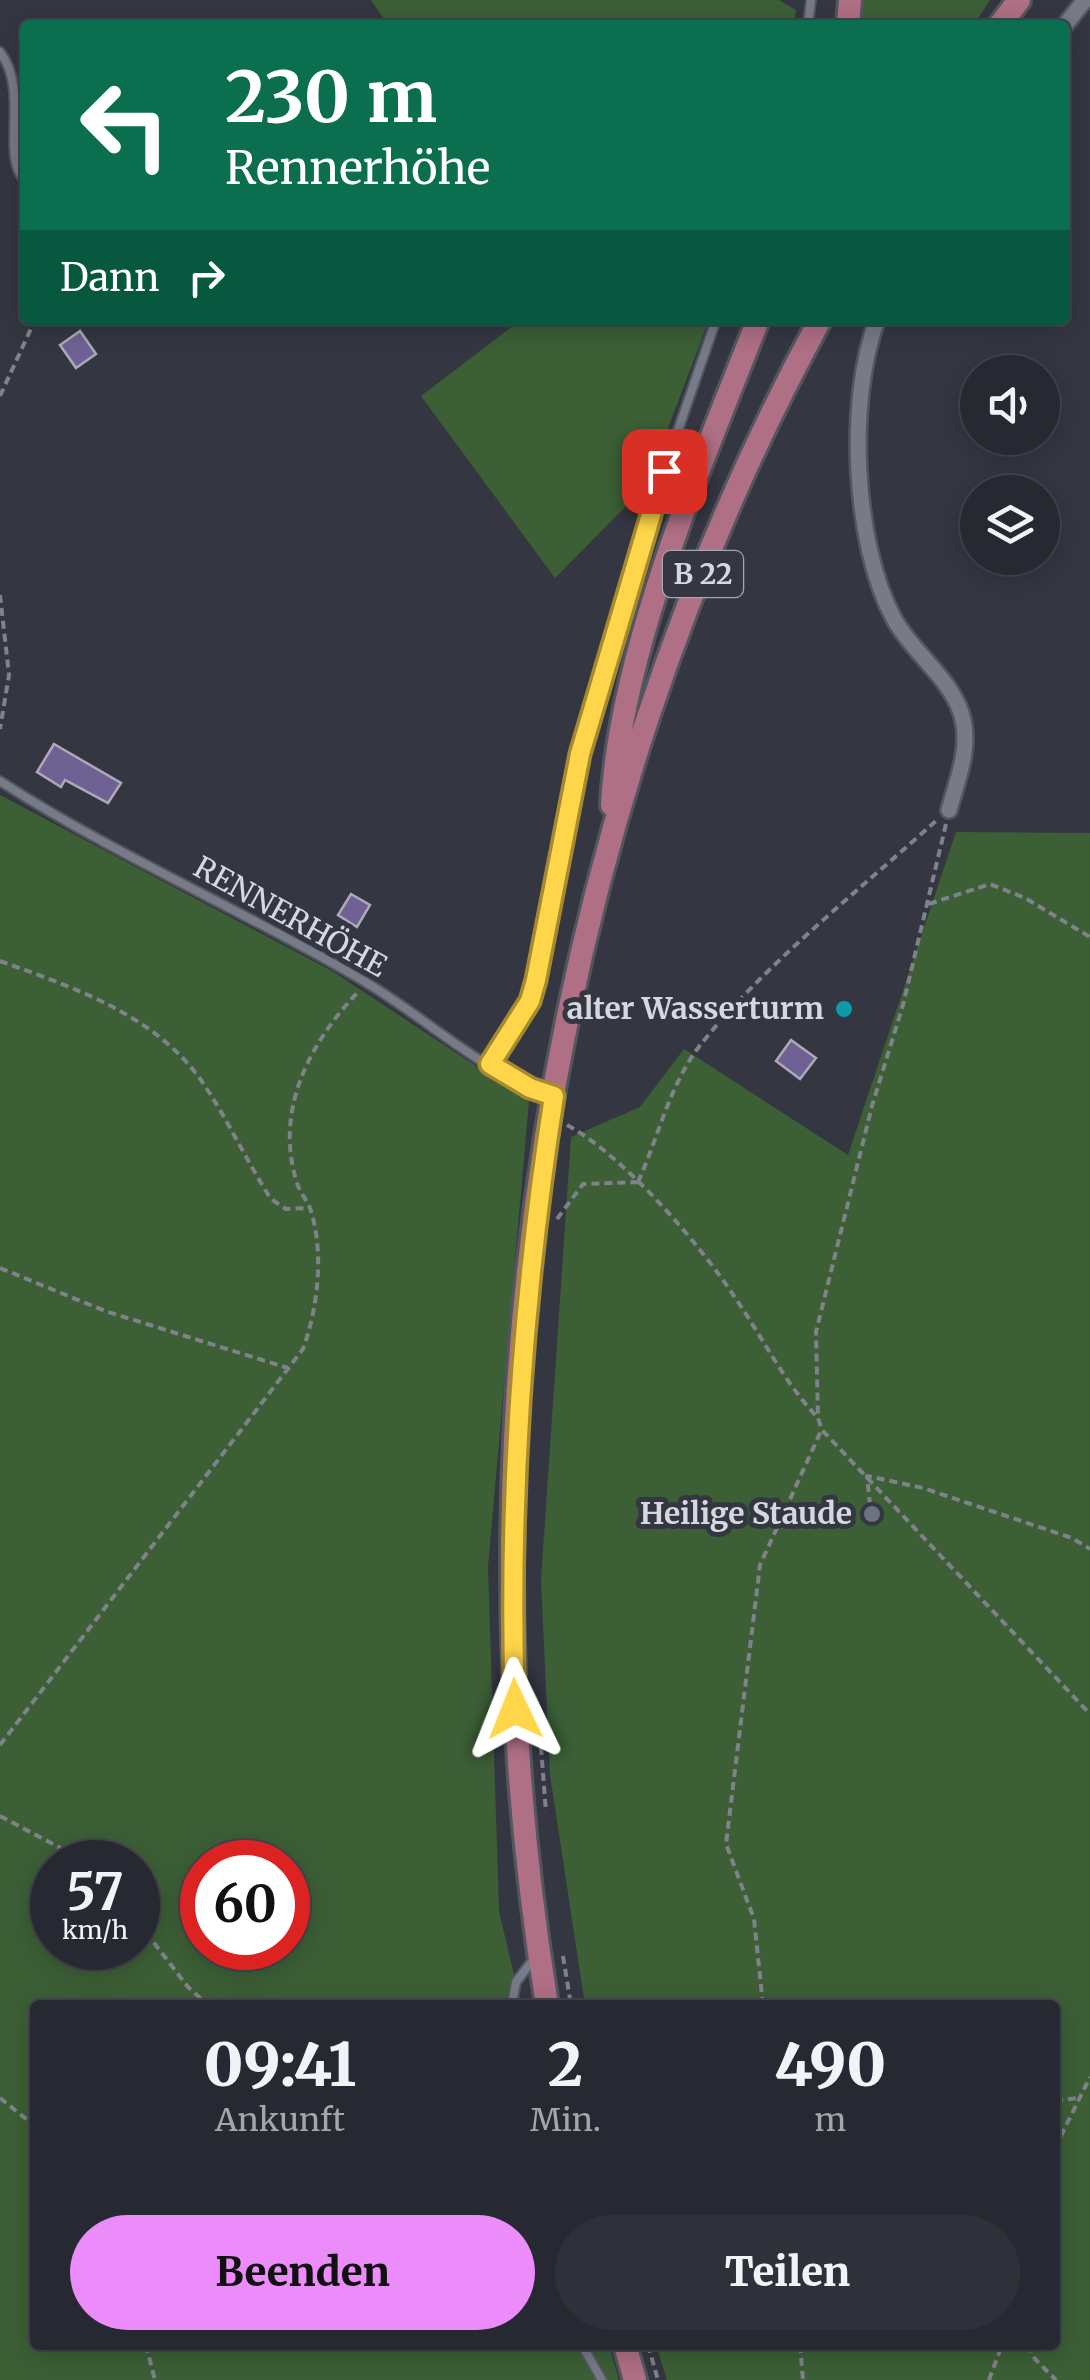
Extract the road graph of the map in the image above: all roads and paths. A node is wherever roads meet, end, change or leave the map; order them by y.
1 (1019, 0) edge
2 (1084, 0) edge
3 (1004, 20) edge
4 (1069, 20) edge
5 (0, 52) edge
6 (20, 174) edge
7 (34, 325) edge
8 (714, 325) edge
9 (756, 325) edge
10 (818, 325) edge
11 (875, 325) edge
12 (0, 396) edge
13 (0, 594) edge
14 (0, 686) edge
15 (6, 693) junction
16 (0, 728) edge
17 (0, 781) edge
18 (949, 810) junction
19 (610, 838) junction
20 (928, 904) junction
21 (1090, 937) edge
22 (0, 961) edge
23 (367, 982) junction
24 (490, 1064) junction
25 (553, 1107) junction
26 (638, 1182) junction
27 (310, 1208) junction
28 (554, 1224) dead end
29 (0, 1268) edge
30 (290, 1369) junction
31 (818, 1418) junction
32 (822, 1430) junction
33 (867, 1476) junction
34 (870, 1505) dead end
35 (1090, 1549) edge
36 (1090, 1714) edge
37 (540, 1737) dead end
38 (0, 1745) edge
39 (546, 1813) dead end
40 (0, 1816) edge
41 (46, 1840) edge
42 (550, 1950) junction
43 (160, 1951) edge
44 (202, 2000) edge
45 (513, 2000) edge
46 (547, 2000) edge
47 (570, 2000) edge
48 (762, 2000) edge
49 (1090, 2077) edge
50 (0, 2098) edge
51 (1077, 2098) junction
52 (1060, 2100) edge
53 (30, 2122) edge
54 (1060, 2137) edge
55 (147, 2350) edge
56 (585, 2350) edge
57 (626, 2350) edge
58 (649, 2350) edge
59 (800, 2350) edge
60 (1000, 2350) edge
61 (1030, 2350) edge
62 (155, 2380) edge
63 (602, 2380) edge
64 (635, 2380) edge
65 (658, 2380) edge
66 (803, 2380) edge
67 (989, 2380) edge
68 (1056, 2380) edge

1 - 3 main road
2 - 4 street
5 - 6 lane
7 - 12 path
8 - 24 lane
9 - 19 main road
10 - 19 main road, B 22
11 - 18 street
13 - 15 path
14 - 15 path
15 - 16 path
17 - 23 lane, RENNERHÖHE
18 - 20 path
18 - 26 path
19 - 25 main road, B 22
20 - 21 path
20 - 31 path
22 - 27 path
23 - 24 lane, RENNERHÖHE
23 - 27 path
24 - 25 lane, RENNERHÖHE
25 - 26 path
25 - 42 main road, B 22
26 - 28 path
26 - 31 path
27 - 30 path
29 - 30 path
30 - 38 path
31 - 32 path
32 - 33 path
32 - 48 path
33 - 34 path
33 - 35 path
33 - 36 path
37 - 39 path
40 - 41 path
42 - 45 lane
42 - 46 main road, B 22
42 - 47 path
43 - 44 path
49 - 51 path
50 - 53 path
51 - 52 path
51 - 54 path
55 - 62 path
56 - 63 lane
57 - 64 main road
58 - 65 path
59 - 66 path
60 - 67 path
61 - 68 path

